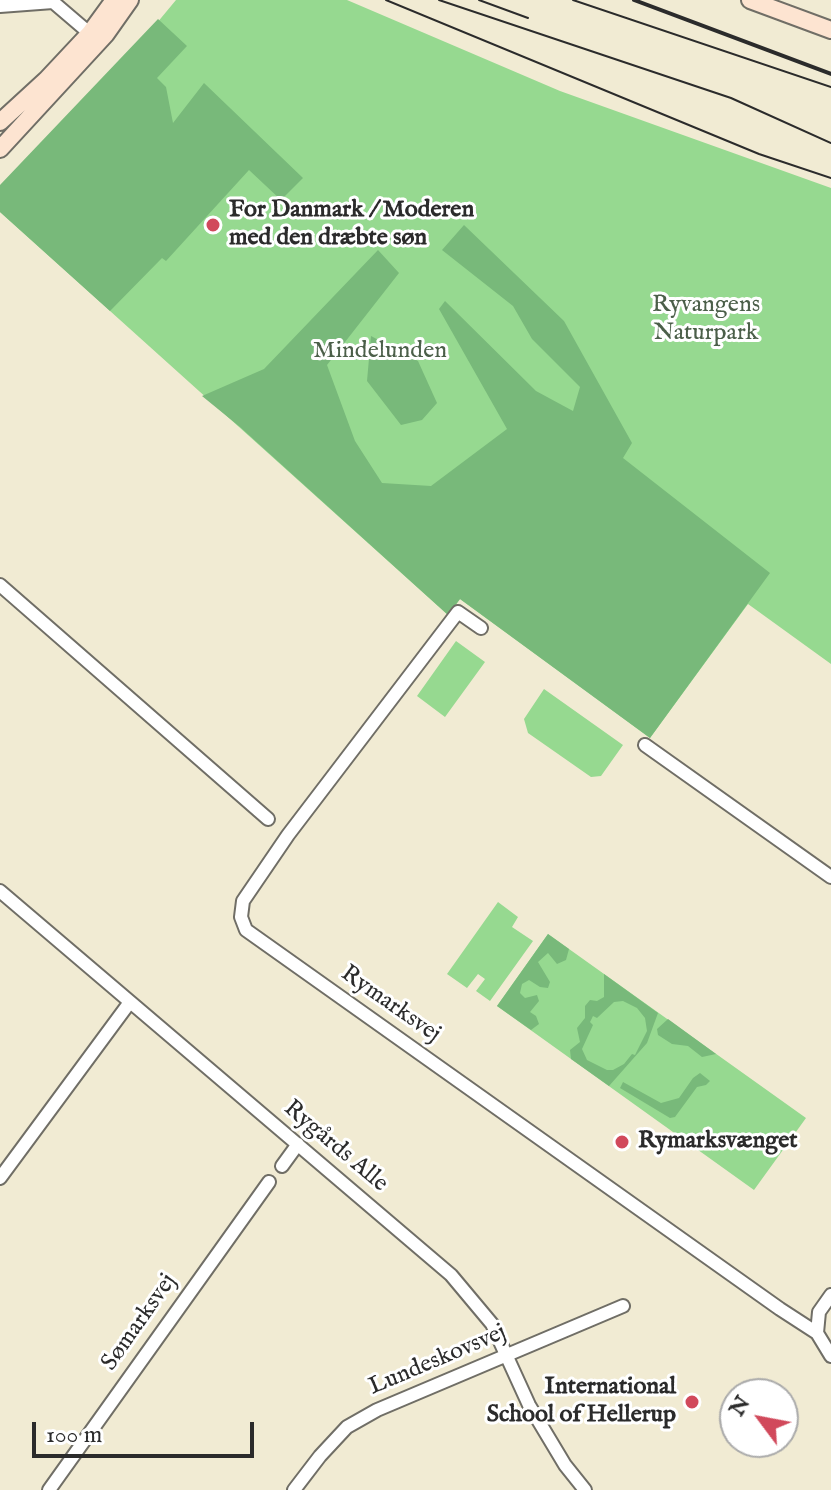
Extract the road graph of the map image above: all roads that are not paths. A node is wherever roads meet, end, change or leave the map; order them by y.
1 (114, 0) edge
2 (130, 0) edge
3 (750, 0) edge
4 (0, 6) edge
5 (831, 30) edge
6 (95, 38) junction
7 (0, 122) edge
8 (0, 149) edge
9 (0, 585) edge
10 (481, 628) dead end
11 (645, 745) dead end
12 (268, 819) dead end
13 (831, 877) edge
14 (2, 896) edge
15 (130, 1002) junction
16 (298, 1144) junction
17 (282, 1166) dead end
18 (0, 1178) edge
19 (269, 1182) dead end
20 (831, 1295) edge
21 (623, 1306) dead end
22 (817, 1333) junction
23 (507, 1356) junction
24 (831, 1356) edge
25 (300, 1488) edge
26 (583, 1488) edge
27 (49, 1490) edge

1 - 6 street
2 - 6 street
3 - 5 street
4 - 6 street
6 - 7 street
6 - 8 street
9 - 12 street
10 - 22 street, Rymarksvej
11 - 13 street
14 - 15 street, Rygårds Alle
15 - 16 street, Rygårds Alle
15 - 18 street
16 - 17 street
16 - 23 street, Rygårds Alle
19 - 27 street, Sømarksvej
20 - 22 street
21 - 23 street, Lundeskovsvej
22 - 24 street
23 - 25 street, Lundeskovsvej
23 - 26 street, Rygårds Alle

